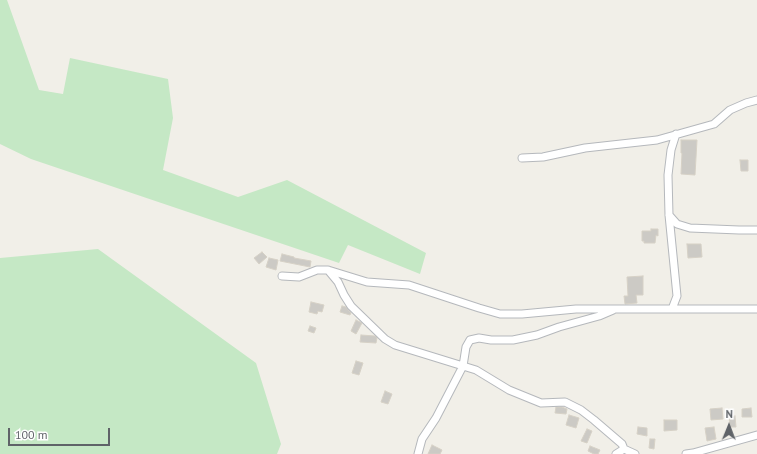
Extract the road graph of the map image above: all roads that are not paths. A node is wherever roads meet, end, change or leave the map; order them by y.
1 (757, 100) edge
2 (676, 134) junction
3 (522, 158) dead end
4 (669, 215) junction
5 (757, 230) edge
6 (328, 270) junction
7 (282, 276) dead end
8 (617, 309) junction
9 (672, 309) junction
10 (757, 309) edge
11 (463, 366) junction
12 (757, 435) edge
13 (624, 449) junction
14 (418, 454) edge
15 (616, 454) edge
16 (635, 454) edge
17 (686, 454) edge

1 - 2 street
2 - 3 street
2 - 4 street
4 - 5 street
4 - 9 street
6 - 7 street
6 - 8 street
6 - 11 street
8 - 9 street
8 - 11 street
9 - 10 street
11 - 13 street
11 - 14 street
12 - 17 street
13 - 15 street
13 - 16 street

